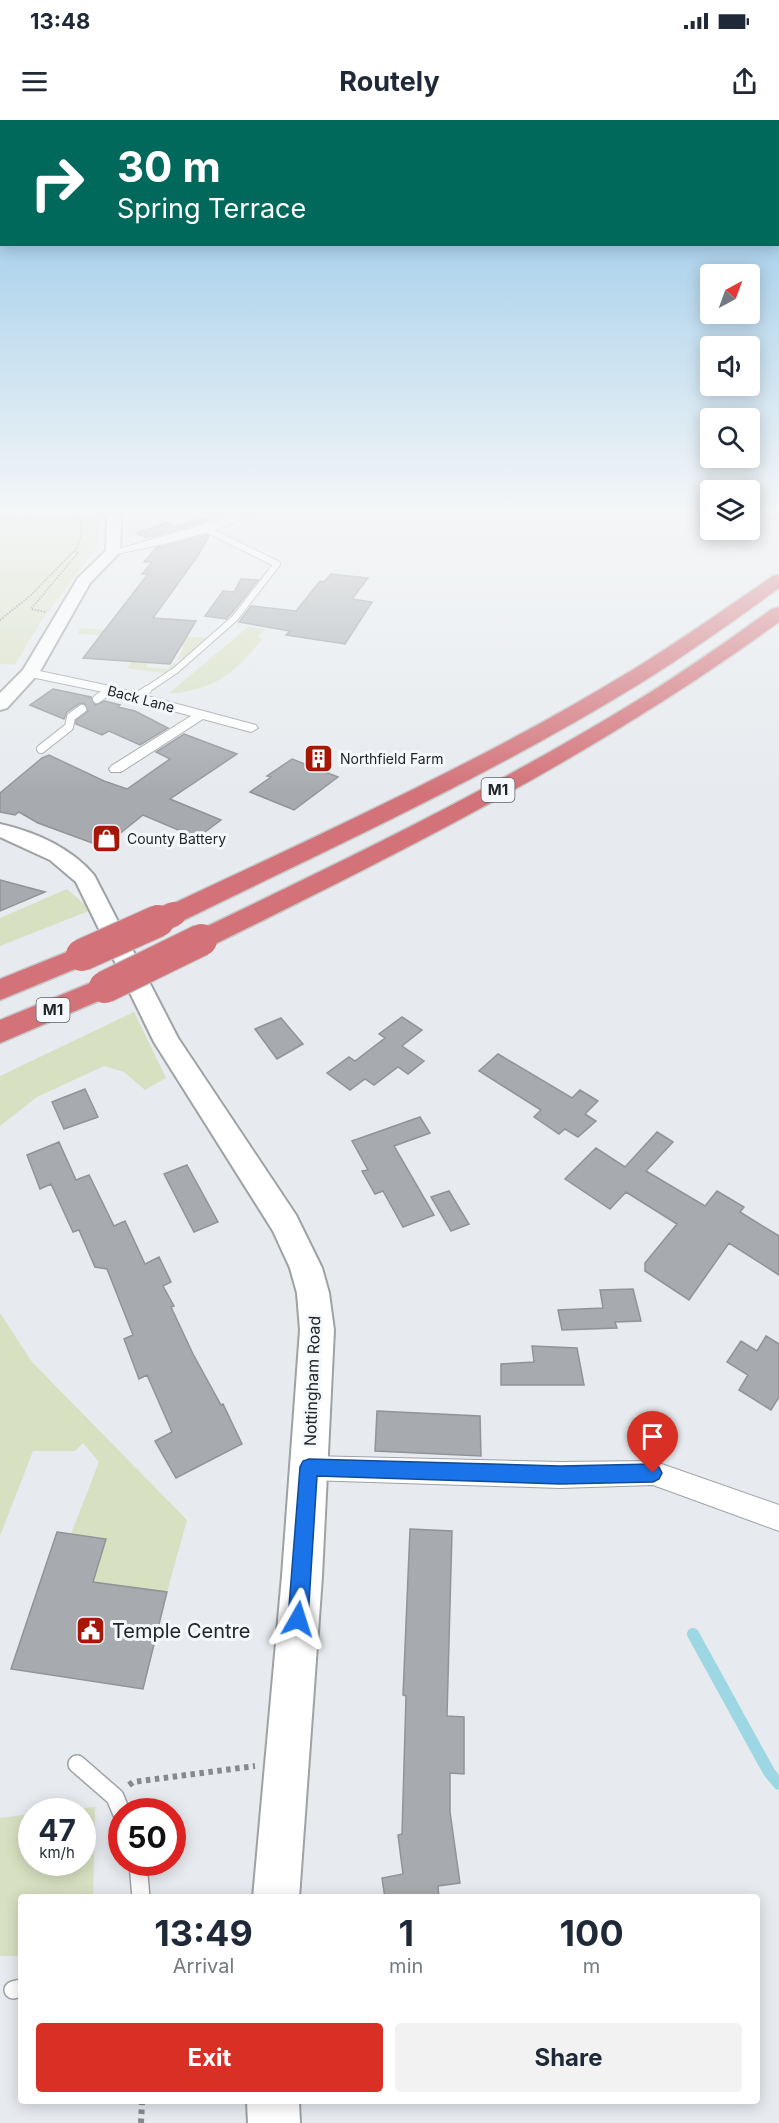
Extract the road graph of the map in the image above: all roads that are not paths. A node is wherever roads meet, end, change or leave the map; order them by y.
1 (68, 606) edge
2 (244, 606) edge
3 (740, 606) edge
4 (779, 612) edge
5 (30, 673) junction
6 (110, 690) junction
7 (137, 698) junction
8 (97, 699) dead end
9 (0, 704) edge
10 (82, 710) dead end
11 (201, 715) junction
12 (251, 728) dead end
13 (41, 749) dead end
14 (116, 769) dead end
15 (0, 830) edge
16 (0, 990) edge
17 (0, 1032) edge
18 (309, 1467) junction
19 (779, 1518) edge
20 (77, 1764) dead end
21 (115, 1798) edge
22 (139, 1876) edge
23 (141, 1894) edge
24 (276, 1894) edge
25 (273, 2104) edge
26 (274, 2123) edge

1 - 5 main road
2 - 7 lane
3 - 16 highway, M1, bridge
4 - 17 highway, M1, bridge
5 - 6 street, Back Lane
5 - 9 main road
6 - 7 street, Back Lane
6 - 8 lane
7 - 11 street, Back Lane
10 - 13 lane
11 - 12 street, Back Lane
11 - 14 street
15 - 18 main road, Nottingham Road
18 - 19 street
18 - 24 main road, Nottingham Road
20 - 21 lane
22 - 23 lane
25 - 26 main road

